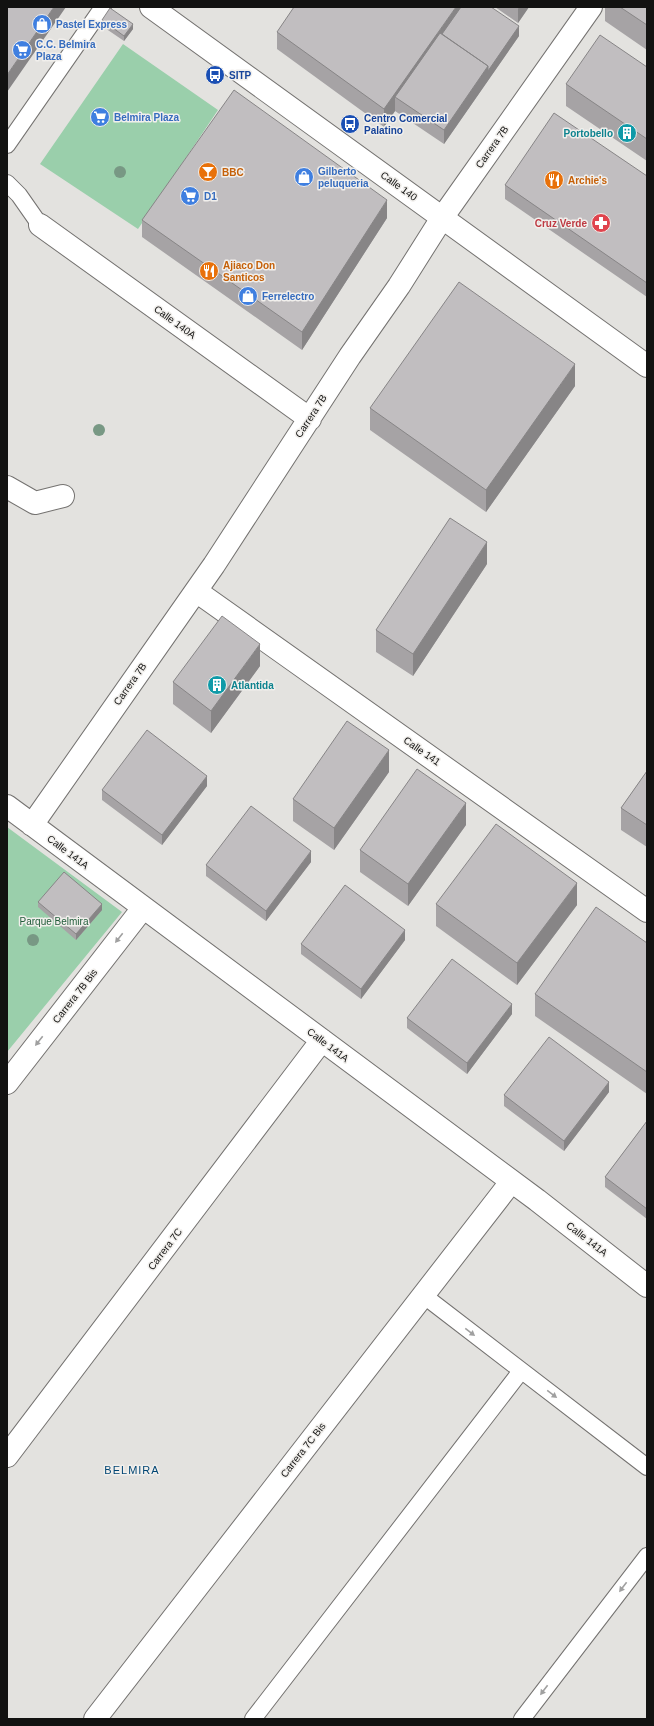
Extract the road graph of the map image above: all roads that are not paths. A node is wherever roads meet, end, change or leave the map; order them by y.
1 (103, 7) edge
2 (151, 7) edge
3 (591, 7) edge
4 (7, 145) edge
5 (7, 183) edge
6 (442, 218) junction
7 (40, 225) joint
8 (647, 366) edge
9 (310, 419) junction
10 (7, 487) edge
11 (64, 496) dead end
12 (196, 591) junction
13 (7, 806) edge
14 (32, 825) junction
15 (143, 908) junction
16 (647, 911) edge
17 (322, 1040) junction
18 (7, 1083) edge
19 (511, 1182) junction
20 (647, 1286) edge
21 (423, 1295) junction
22 (521, 1371) junction
23 (7, 1456) edge
24 (647, 1467) edge
25 (647, 1556) edge
26 (95, 1719) edge
27 (253, 1719) edge
28 (522, 1719) edge

1 - 4 lane
2 - 6 street, Calle 140
3 - 6 street, Carrera 7B
5 - 7 lane
6 - 8 street, Calle 140
6 - 9 street, Carrera 7B
7 - 9 street, Calle 140A
9 - 12 street, Carrera 7B
10 - 11 street
12 - 14 street, Carrera 7B
12 - 16 street, Calle 141
13 - 14 street, Calle 141A
14 - 15 street, Calle 141A
15 - 17 street, Calle 141A
15 -> 18 street, Carrera 7B Bis
17 - 19 street, Calle 141A
17 - 23 street, Carrera 7C
19 - 20 street, Calle 141A
19 - 21 street, Carrera 7C Bis
21 -> 22 lane
21 - 26 street, Carrera 7C Bis
22 -> 24 lane
22 - 27 lane
25 -> 28 lane

